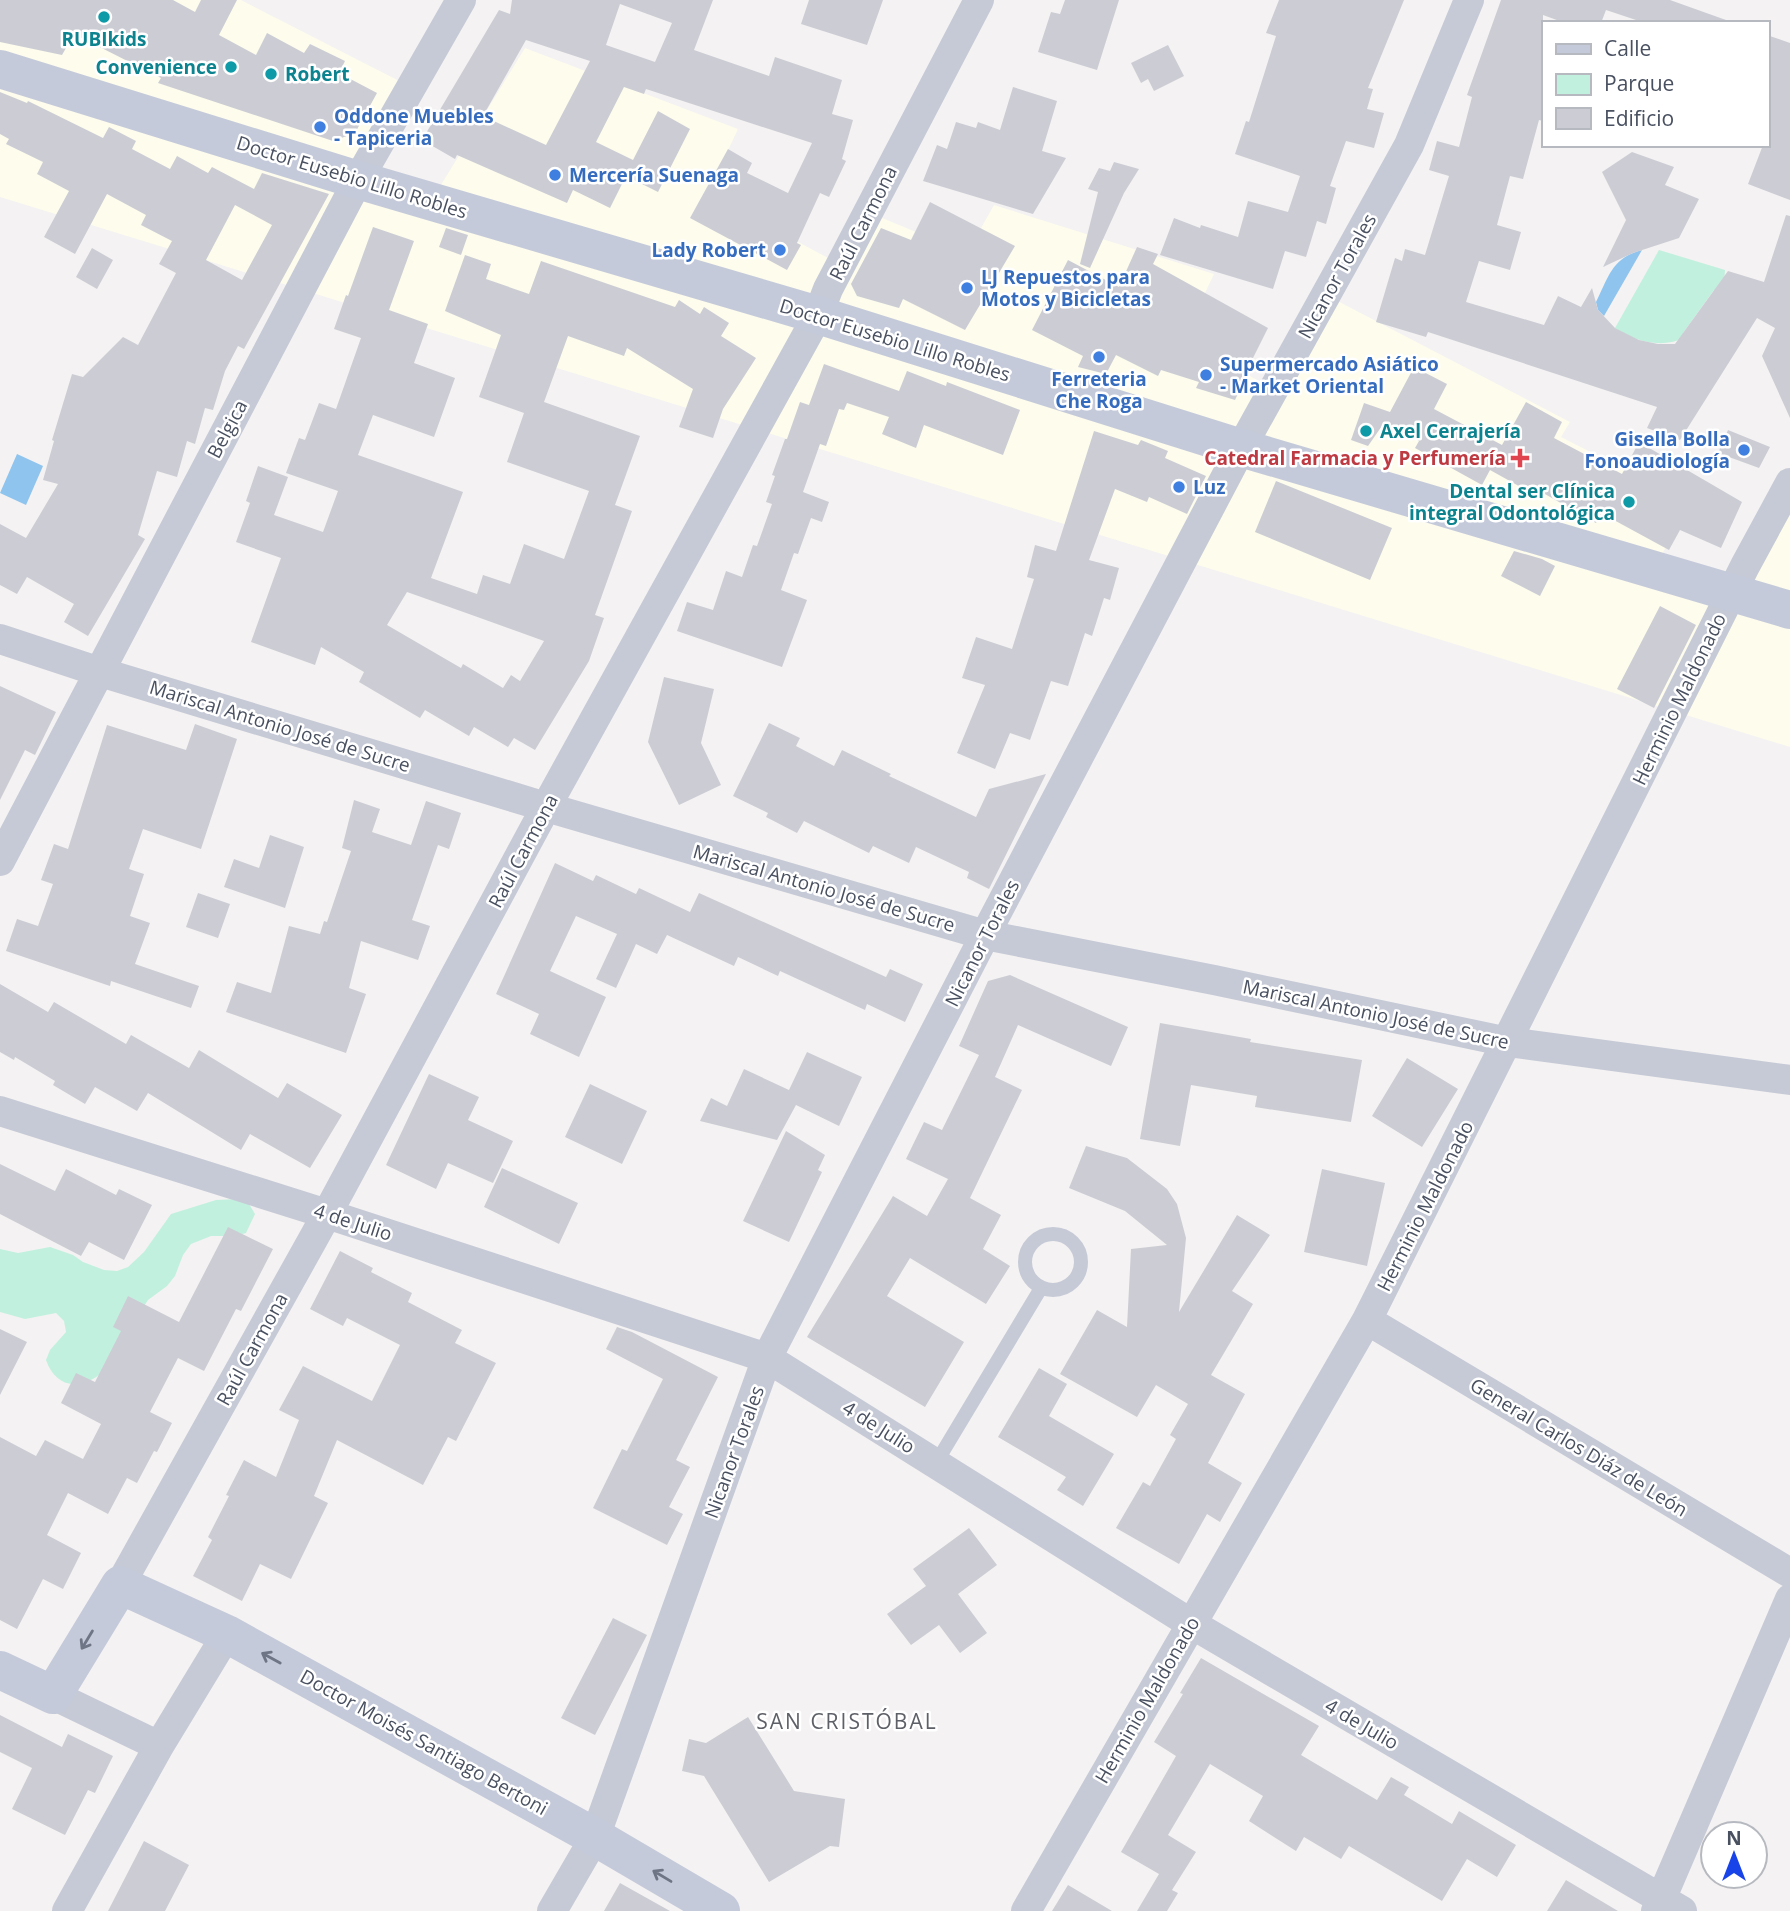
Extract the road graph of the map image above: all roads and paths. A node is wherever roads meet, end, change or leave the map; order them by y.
1 (461, 0) edge
2 (979, 0) edge
3 (1469, 0) edge
4 (0, 69) edge
5 (358, 180) junction
6 (818, 315) junction
7 (1241, 448) junction
8 (1790, 483) edge
9 (1732, 592) junction
10 (1790, 610) edge
11 (0, 639) edge
12 (100, 671) junction
13 (546, 807) junction
14 (0, 861) edge
15 (985, 935) junction
16 (1508, 1042) junction
17 (1790, 1080) edge
18 (0, 1111) edge
19 (327, 1214) junction
20 (1041, 1288) dead end
21 (1367, 1320) junction
22 (767, 1358) junction
23 (936, 1463) junction
24 (1790, 1573) edge
25 (120, 1585) junction
26 (1790, 1599) edge
27 (1190, 1623) junction
28 (227, 1634) junction
29 (0, 1670) edge
30 (53, 1695) junction
31 (159, 1746) junction
32 (595, 1837) junction
33 (1667, 1907) edge
34 (66, 1911) edge
35 (552, 1911) edge
36 (721, 1911) edge
37 (1026, 1911) edge

1 - 5 street, Belgica
2 - 6 street, Raúl Carmona
3 - 7 street, Nicanor Torales
4 - 5 main road, Doctor Eusebio Lillo Robles
5 - 6 main road, Doctor Eusebio Lillo Robles
5 - 12 street, Belgica
6 - 7 main road, Doctor Eusebio Lillo Robles
6 - 13 street, Raúl Carmona
7 - 9 main road, Doctor Eusebio Lillo Robles
7 - 15 street, Nicanor Torales
8 - 9 street, Herminio Maldonado
9 - 10 main road, Doctor Eusebio Lillo Robles
9 - 16 street, Herminio Maldonado
11 - 12 street, Mariscal Antonio José de Sucre
12 - 13 street, Mariscal Antonio José de Sucre
12 - 14 street, Belgica
13 - 15 street, Mariscal Antonio José de Sucre
13 - 19 street, Raúl Carmona
15 - 16 street, Mariscal Antonio José de Sucre
15 - 22 street, Nicanor Torales
16 - 17 street, Mariscal Antonio José de Sucre
16 - 21 street, Herminio Maldonado
18 - 19 street, 4 de Julio
19 - 22 street, 4 de Julio
19 - 25 street, Raúl Carmona
20 - 23 lane
21 - 24 street, General Carlos Diáz de León
21 - 27 street, Herminio Maldonado
22 - 23 street, 4 de Julio
22 - 32 street, Nicanor Torales
23 - 27 street, 4 de Julio
25 - 28 main road, Doctor Moisés Santiago Bertoni
25 -> 30 main road, Raúl Carmona
26 - 33 street
27 - 33 street, 4 de Julio
27 - 37 street, Herminio Maldonado
28 - 31 street
32 -> 28 main road, Doctor Moisés Santiago Bertoni
29 - 30 main road
30 - 31 street
31 - 34 street
32 - 35 street, Nicanor Torales
36 -> 32 main road, Doctor Moisés Santiago Bertoni

